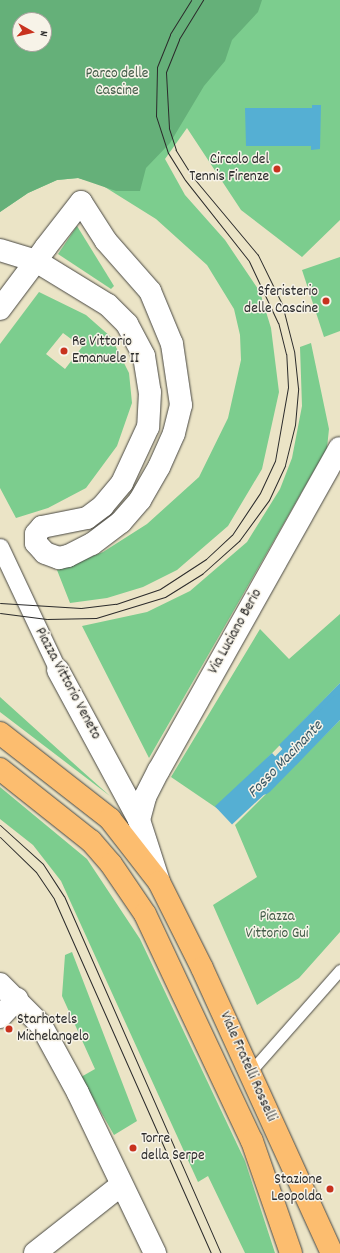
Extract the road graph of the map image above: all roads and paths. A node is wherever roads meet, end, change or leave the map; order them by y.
1 (0, 250) edge
2 (36, 261) junction
3 (0, 309) edge
4 (340, 448) edge
5 (0, 547) edge
6 (58, 670) joint
7 (0, 733) edge
8 (0, 769) edge
9 (139, 820) junction
10 (159, 882) junction
11 (340, 970) edge
12 (0, 984) edge
13 (17, 999) junction
14 (0, 1017) edge
15 (250, 1072) junction
16 (121, 1185) junction
17 (35, 1253) edge
18 (155, 1253) edge
19 (291, 1253) edge
20 (332, 1253) edge

1 - 2 street
2 - 2 street
2 - 3 street
4 - 9 street, Via Luciano Berio
5 - 6 street, Piazza Vittorio Veneto
6 - 9 street, Piazza Vittorio Veneto
7 - 10 main road
8 - 19 main road, Viale Fratelli Rosselli
9 - 10 street, Piazza Vittorio Veneto
10 - 15 main road, Viale Fratelli Rosselli
11 - 15 lane
12 - 13 street
13 - 14 street
13 - 16 street
15 - 20 main road, Viale Fratelli Rosselli
16 - 17 street
16 - 18 street

